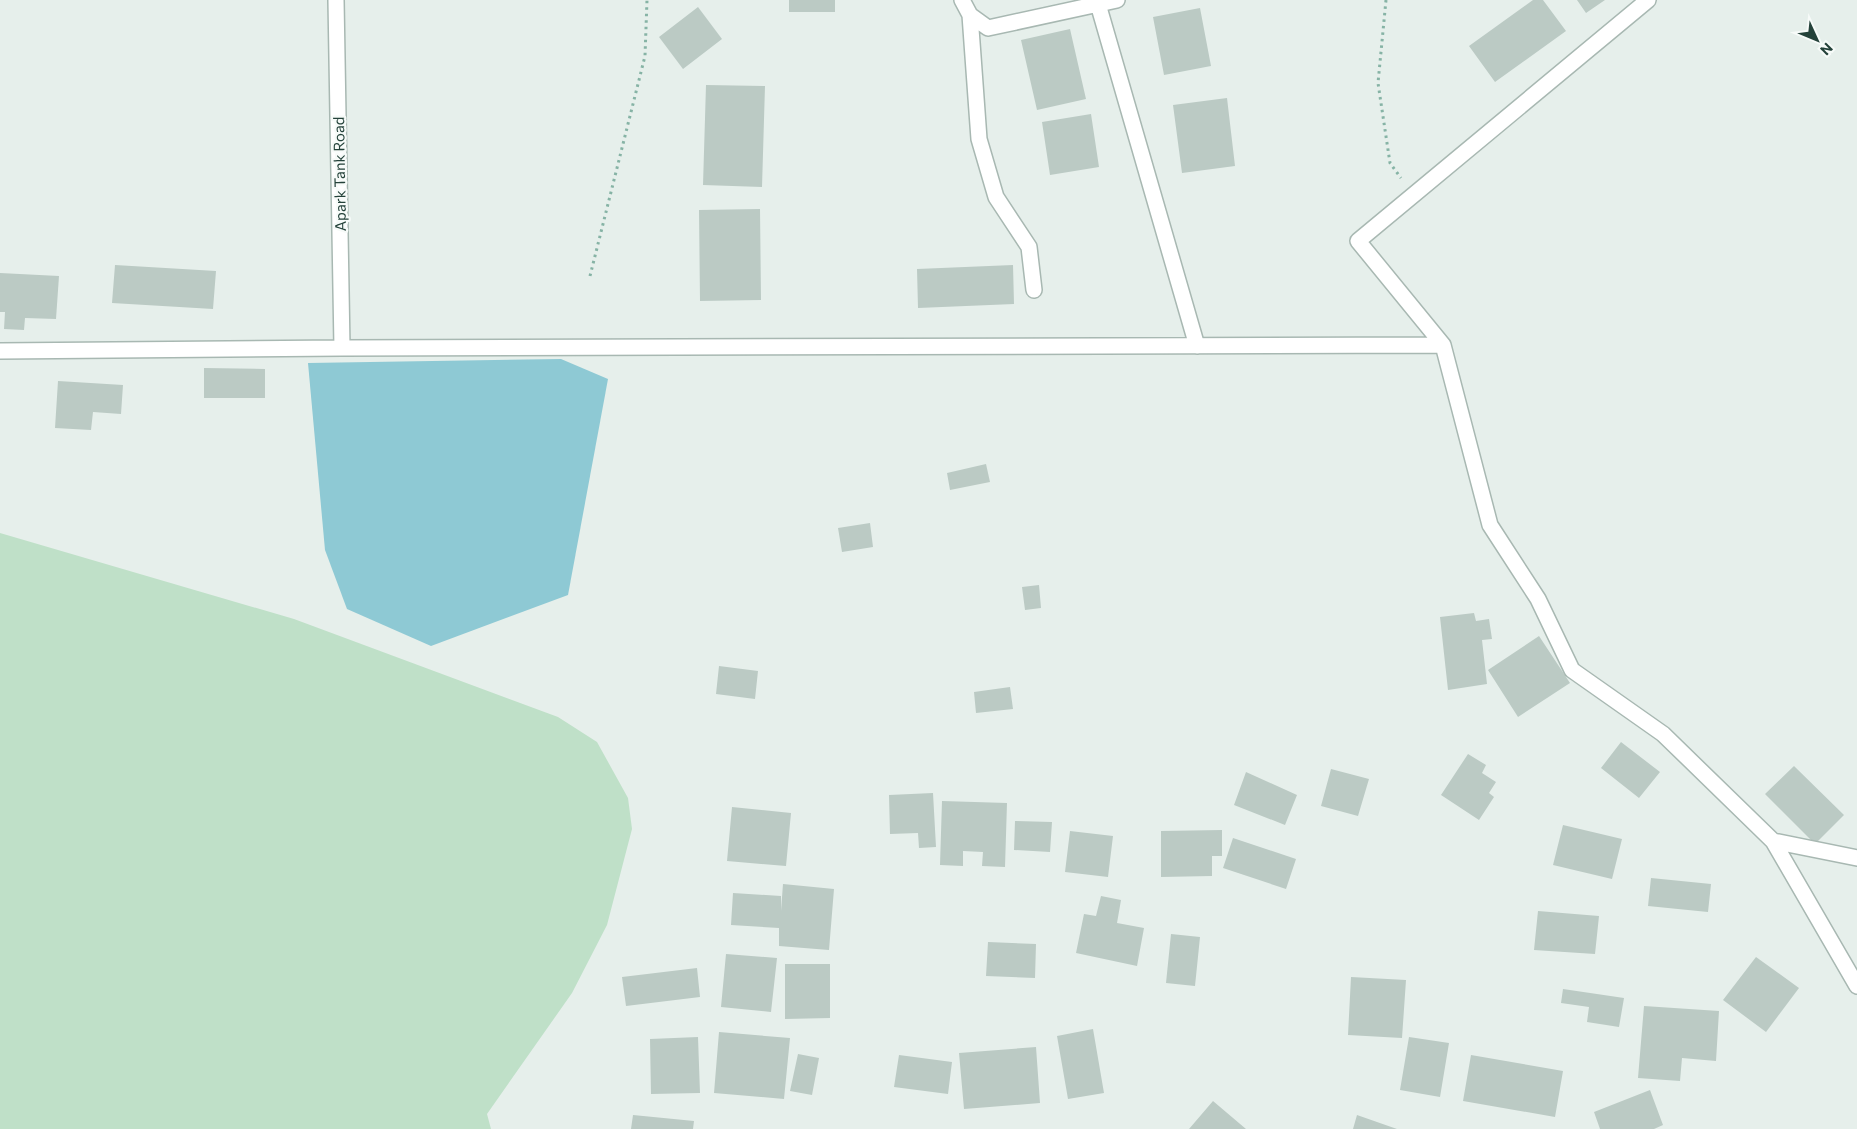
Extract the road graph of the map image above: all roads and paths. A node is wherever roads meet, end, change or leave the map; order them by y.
1 (336, 0) edge
2 (647, 0) edge
3 (962, 0) edge
4 (1117, 0) edge
5 (1386, 0) edge
6 (1648, 0) edge
7 (1098, 4) junction
8 (970, 15) junction
9 (1412, 194) junction
10 (590, 276) dead end
11 (1034, 290) dead end
12 (1443, 345) junction
13 (1197, 346) junction
14 (342, 348) junction
15 (0, 351) edge
16 (1772, 840) junction
17 (1857, 858) edge
18 (1857, 986) edge

1 - 14 street, Apark Tank Road
2 - 10 path
3 - 8 street
4 - 7 street
5 - 9 path
6 - 9 street
7 - 8 street
7 - 13 street
8 - 11 street
9 - 12 street
12 - 13 street
12 - 16 street
13 - 14 street
14 - 15 street
16 - 17 street
16 - 18 street

